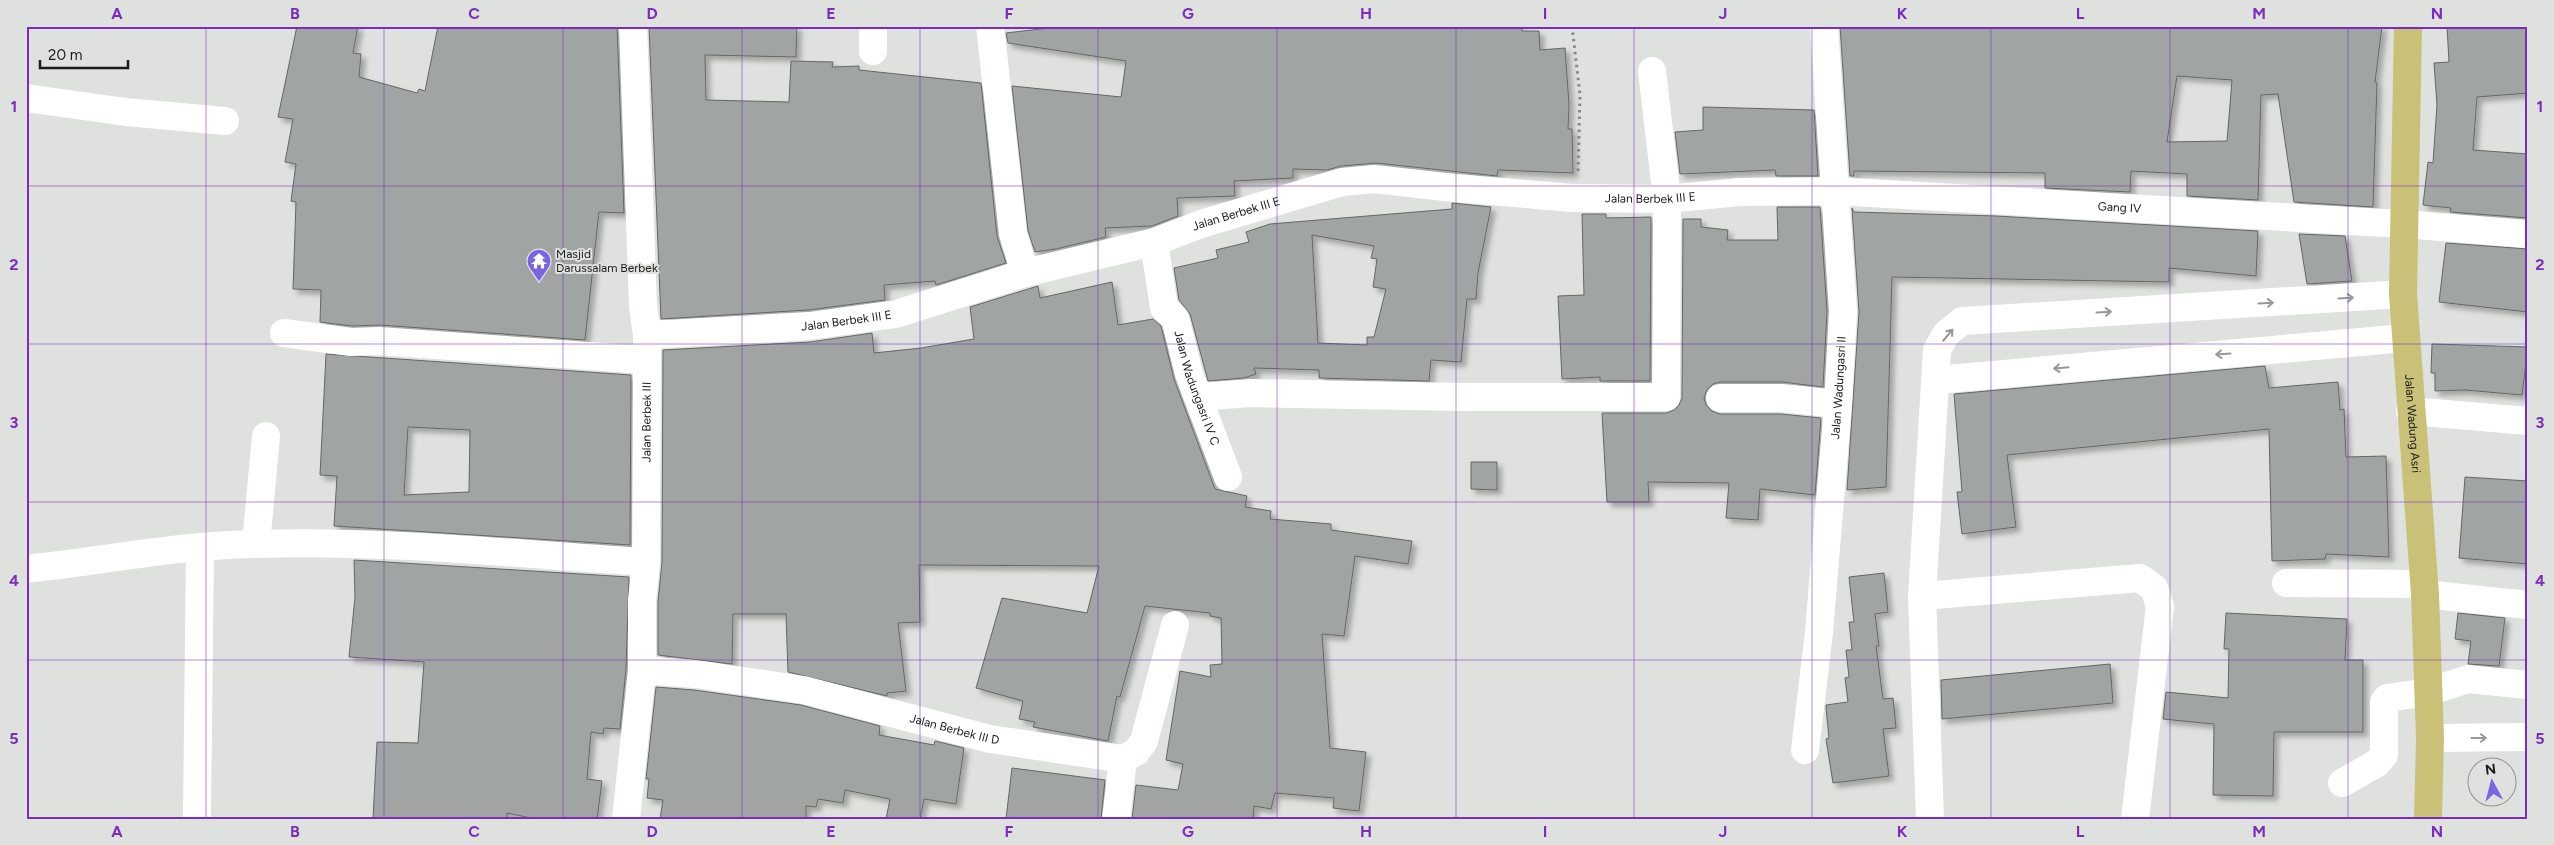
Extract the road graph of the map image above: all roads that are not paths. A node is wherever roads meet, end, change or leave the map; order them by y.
1 (633, 26) edge
2 (990, 26) edge
3 (1824, 26) edge
4 (2408, 26) edge
5 (1652, 71) dead end
6 (26, 98) edge
7 (225, 121) dead end
8 (1835, 191) junction
9 (1667, 199) junction
10 (2404, 224) junction
11 (2528, 234) edge
12 (1154, 242) junction
13 (1025, 273) junction
14 (2403, 294) junction
15 (284, 333) dead end
16 (2405, 338) junction
17 (646, 347) junction
18 (1936, 380) junction
19 (1198, 397) junction
20 (1720, 398) dead end
21 (1838, 404) junction
22 (2410, 411) junction
23 (2528, 421) edge
24 (266, 436) dead end
25 (1228, 477) dead end
26 (256, 544) junction
27 (200, 547) junction
28 (646, 562) junction
29 (26, 569) edge
30 (2286, 583) dead end
31 (2424, 589) junction
32 (1922, 596) junction
33 (2528, 605) edge
34 (1175, 625) dead end
35 (642, 670) junction
36 (2528, 685) edge
37 (2428, 692) junction
38 (2528, 737) edge
39 (2430, 738) junction
40 (1805, 750) dead end
41 (2528, 750) edge
42 (1123, 759) junction
43 (2342, 783) dead end
44 (197, 819) edge
45 (626, 819) edge
46 (1116, 819) edge
47 (1930, 819) edge
48 (2134, 819) edge
49 (2428, 819) edge

1 - 17 street, Jalan Berbek III
2 - 13 street
3 - 8 street, Jalan Wadungasri II
4 - 10 main road, Jalan Wadung Asri
5 - 9 street
6 - 7 street
8 - 9 street, Jalan Berbek III E
8 - 10 street, Gang IV
8 - 21 street, Jalan Wadungasri II
9 - 12 street, Jalan Berbek III E
9 - 19 street
10 - 11 street, Gang IV
10 - 14 main road, Jalan Wadung Asri
12 - 13 street, Jalan Berbek III E
12 - 19 street, Jalan Wadungasri IV C
13 - 17 street, Jalan Berbek III E
14 - 16 main road, Jalan Wadung Asri
18 -> 14 street
15 - 17 street, Jalan Berbek III E
16 -> 18 street
16 - 22 main road, Jalan Wadung Asri
17 - 28 street, Jalan Berbek III
18 - 32 street
19 - 25 street, Jalan Wadungasri IV C
20 - 21 street
21 - 40 street, Jalan Wadungasri II
22 - 23 street
22 - 31 main road, Jalan Wadung Asri
24 - 26 street
26 - 27 street
26 - 28 street
27 - 29 street
27 - 44 street
28 - 35 street, Jalan Berbek III
30 - 31 street
31 - 33 street
31 - 37 main road, Jalan Wadung Asri
32 - 47 street
32 - 48 street
34 - 42 street
35 - 42 street, Jalan Berbek III D
35 - 45 street, Jalan Berbek III
36 - 37 street
37 - 39 main road, Jalan Wadung Asri
37 - 43 street
39 -> 38 street
38 - 41 street
39 - 49 main road, Jalan Wadung Asri
42 - 46 street

